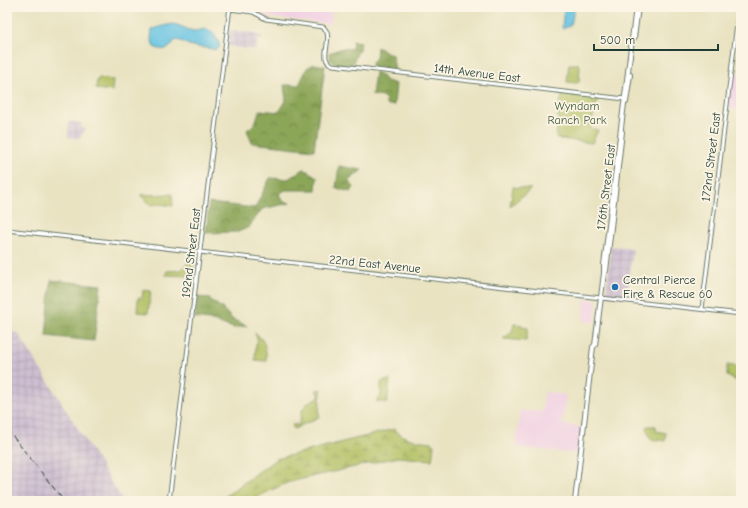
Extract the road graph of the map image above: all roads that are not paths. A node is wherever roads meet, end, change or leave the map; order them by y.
1 (637, 7) edge
2 (739, 7) edge
3 (230, 8) edge
4 (628, 68) junction
5 (628, 89) junction
6 (625, 99) junction
7 (619, 148) junction
8 (612, 190) junction
9 (613, 204) junction
10 (610, 208) junction
11 (611, 222) junction
12 (7, 230) edge
13 (200, 252) junction
14 (604, 273) junction
15 (601, 298) junction
16 (702, 310) junction
17 (741, 314) edge
18 (595, 345) junction
19 (588, 393) junction
20 (589, 406) junction
21 (581, 456) junction
22 (582, 468) junction
23 (169, 501) edge
24 (576, 501) edge
25 (640, 501) edge
26 (656, 501) edge

1 - 4 main road, 176th Street East
1 - 5 main road, 176th Street East
2 - 16 street, 172nd Street East
3 - 6 street, 14th Avenue East
3 - 13 street, 192nd Street East
4 - 5 main road
4 - 6 main road, 176th Street East
5 - 6 main road, 176th Street East
6 - 7 main road, 176th Street East
7 - 8 main road, 176th Street East
7 - 9 main road, 176th Street East
8 - 9 main road
8 - 10 main road, 176th Street East
9 - 11 main road, 176th Street East
10 - 11 main road
10 - 14 main road, 176th Street East
11 - 14 main road, 176th Street East
12 - 13 street, 22nd East Avenue
13 - 15 street, 22nd East Avenue
13 - 23 street, 192nd Street East
14 - 15 main road, 176th Street East
15 - 16 street, 22nd East Avenue
15 - 18 main road, 176th Street East
16 - 17 street, 22nd East Avenue
18 - 19 main road, 176th Street East
18 - 20 main road, 176th Street East
19 - 20 main road
19 - 21 main road, 176th Street East
20 - 22 main road, 176th Street East
21 - 22 main road
21 - 24 main road, 176th Street East
22 - 24 main road, 176th Street East
25 - 26 street

